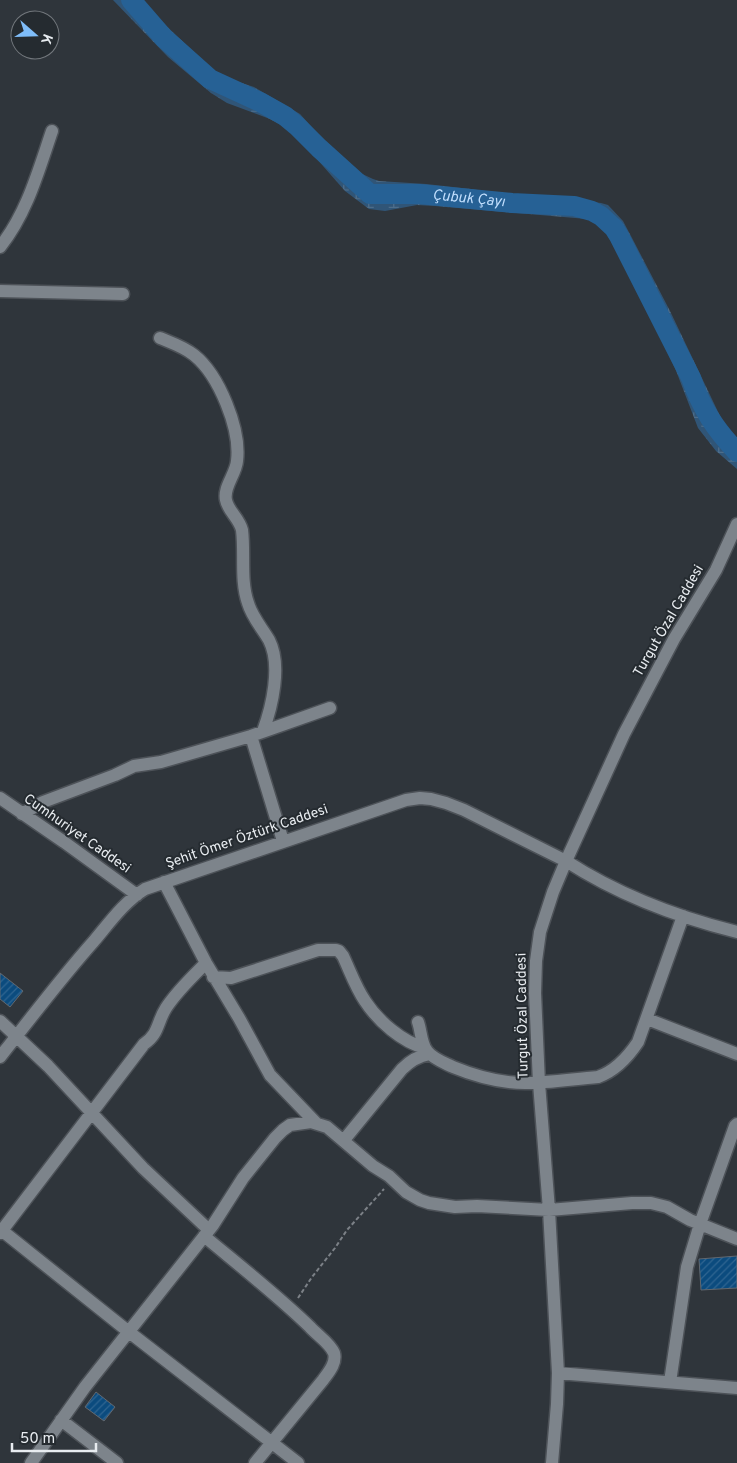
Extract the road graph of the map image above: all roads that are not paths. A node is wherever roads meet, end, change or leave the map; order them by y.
1 (52, 132) dead end
2 (0, 247) edge
3 (0, 291) edge
4 (123, 294) dead end
5 (160, 338) dead end
6 (737, 524) edge
7 (330, 708) dead end
8 (257, 733) junction
9 (0, 798) edge
10 (22, 814) junction
11 (283, 841) junction
12 (566, 861) junction
13 (164, 882) junction
14 (136, 895) junction
15 (683, 916) junction
16 (737, 932) edge
17 (206, 963) junction
18 (213, 976) junction
19 (647, 1019) junction
20 (0, 1021) edge
21 (418, 1022) dead end
22 (16, 1037) junction
23 (427, 1051) junction
24 (737, 1054) edge
25 (0, 1057) edge
26 (539, 1083) junction
27 (91, 1112) junction
28 (316, 1123) junction
29 (737, 1124) edge
30 (344, 1140) junction
31 (549, 1210) junction
32 (700, 1224) junction
33 (1, 1231) edge
34 (206, 1233) junction
35 (737, 1239) edge
36 (129, 1332) junction
37 (558, 1373) junction
38 (670, 1382) junction
39 (737, 1388) edge
40 (61, 1420) junction
41 (272, 1443) junction
42 (31, 1463) edge
43 (117, 1463) edge
44 (255, 1463) edge
45 (298, 1463) edge
46 (552, 1463) edge

1 - 2 street
3 - 4 street
5 - 8 street
6 - 12 street, Turgut Özal Caddesi
7 - 8 street
8 - 10 street
8 - 11 street
9 - 10 street, Cumhuriyet Caddesi
10 - 14 street, Cumhuriyet Caddesi
11 - 12 street, Şehit Ömer Öztürk Caddesi
11 - 13 street, Şehit Ömer Öztürk Caddesi
12 - 15 street, Şehit Ömer Öztürk Caddesi
12 - 26 street, Turgut Özal Caddesi
13 - 14 street, Şehit Ömer Öztürk Caddesi
13 - 17 street
14 - 22 street, Şehit Ömer Öztürk Caddesi
15 - 16 street, Şehit Ömer Öztürk Caddesi
15 - 19 street
17 - 18 street
17 - 27 street
18 - 23 street
18 - 28 street
19 - 24 street
19 - 26 street
20 - 22 street
21 - 23 street
22 - 25 street, Şehit Ömer Öztürk Caddesi
22 - 27 street
23 - 26 street
23 - 30 street
26 - 31 street, Turgut Özal Caddesi
27 - 33 street
27 - 34 street
28 - 30 street
28 - 34 street
29 - 32 street
30 - 31 street
31 - 32 street
31 - 37 street, Turgut Özal Caddesi
32 - 35 street
32 - 38 street
33 - 36 street
34 - 36 street
34 - 41 street
36 - 40 street
36 - 41 street
37 - 38 street
37 - 46 street, Turgut Özal Caddesi
38 - 39 street
40 - 42 street
40 - 43 street
41 - 44 street
41 - 45 street

